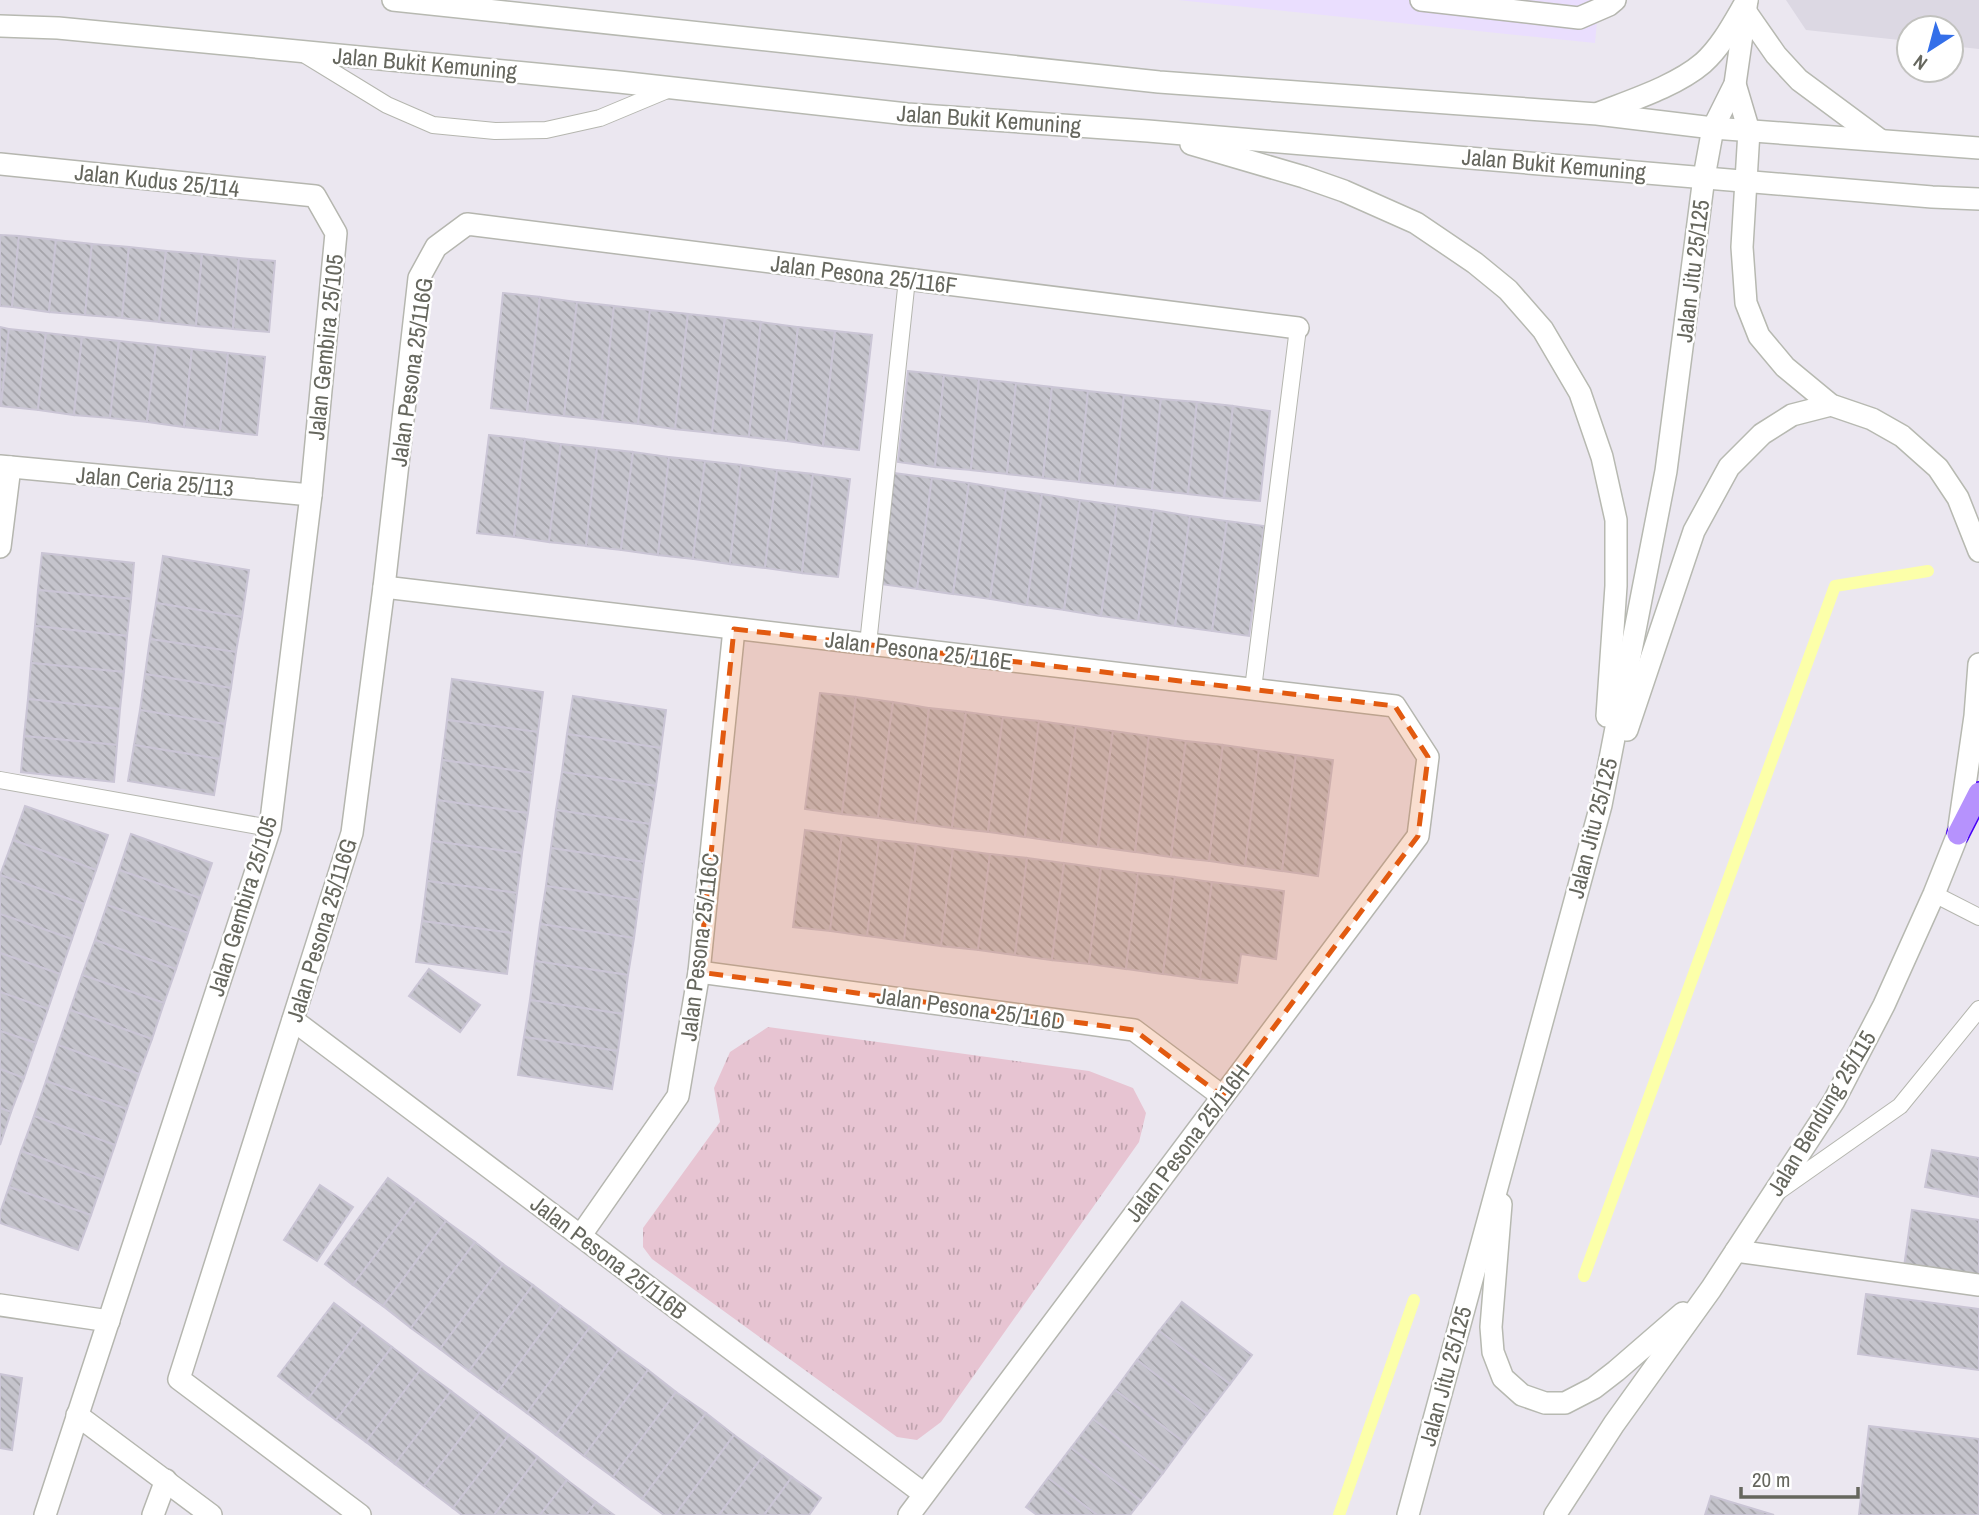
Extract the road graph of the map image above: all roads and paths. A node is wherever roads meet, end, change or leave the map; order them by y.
1 (393, 0) edge
2 (1420, 0) edge
3 (1612, 3) edge
4 (1747, 4) edge
5 (0, 26) edge
6 (300, 51) junction
7 (1735, 84) junction
8 (672, 88) junction
9 (1597, 114) junction
10 (1713, 128) junction
11 (1147, 131) junction
12 (1749, 131) junction
13 (1881, 141) junction
14 (1979, 148) edge
15 (0, 164) edge
16 (1704, 177) junction
17 (1745, 180) junction
18 (315, 196) joint
19 (1979, 199) edge
20 (436, 247) joint
21 (907, 279) junction
22 (1298, 328) joint
23 (1831, 405) junction
24 (5, 466) edge
25 (311, 495) junction
26 (0, 547) edge
27 (1979, 551) edge
28 (384, 587) junction
29 (734, 629) junction
30 (868, 644) junction
31 (1979, 664) edge
32 (1253, 689) junction
33 (1428, 757) joint
34 (0, 780) edge
35 (1979, 793) edge
36 (1601, 805) junction
37 (270, 828) junction
38 (1958, 834) junction
39 (1934, 894) junction
40 (1979, 918) edge
41 (699, 972) junction
42 (1979, 1009) edge
43 (293, 1020) junction
44 (1222, 1096) junction
45 (1506, 1148) junction
46 (1771, 1197) junction
47 (581, 1236) junction
48 (1736, 1251) junction
49 (1979, 1285) edge
50 (1711, 1289) junction
51 (0, 1305) edge
52 (109, 1321) junction
53 (77, 1415) junction
54 (166, 1480) junction
55 (1574, 1488) junction
56 (924, 1494) junction
57 (45, 1515) edge
58 (153, 1515) edge
59 (211, 1515) edge
60 (360, 1515) edge
61 (909, 1515) edge
62 (1408, 1515) edge
63 (1555, 1515) edge
64 (1569, 1515) edge

1 - 9 street
2 - 3 street
4 - 7 street
4 - 9 street
4 - 13 street
5 - 6 street, Jalan Bukit Kemuning
6 - 8 street, Jalan Bukit Kemuning
6 - 8 lane
7 - 10 street, Jalan Jitu 25/125
7 - 12 street
8 - 11 street, Jalan Bukit Kemuning
9 - 10 street
10 - 12 street
10 - 16 street, Jalan Jitu 25/125
11 - 16 street, Jalan Bukit Kemuning
11 - 36 street
12 - 13 street
12 - 17 street
13 - 14 street
15 - 18 street, Jalan Kudus 25/114
16 - 17 street, Jalan Bukit Kemuning
16 - 36 street, Jalan Jitu 25/125
17 - 19 street, Jalan Bukit Kemuning
17 - 23 street
18 - 25 street, Jalan Gembira 25/105
20 - 21 street, Jalan Pesona 25/116F
20 - 28 street, Jalan Pesona 25/116G
21 - 22 street, Jalan Pesona 25/116F
21 - 30 lane
22 - 32 lane
23 - 27 street
23 - 36 street
24 - 25 street, Jalan Ceria 25/113
24 - 26 street
25 - 37 street, Jalan Gembira 25/105
28 - 29 street, Jalan Pesona 25/116E
28 - 43 street, Jalan Pesona 25/116G
29 - 30 street, Jalan Pesona 25/116E
29 - 41 street, Jalan Pesona 25/116C
30 - 32 street, Jalan Pesona 25/116E
31 - 38 street, Jalan Bendung 25/115
32 - 33 street, Jalan Pesona 25/116E
33 - 44 street, Jalan Pesona 25/116H
34 - 37 lane
35 - 38 highway
36 - 45 street, Jalan Jitu 25/125
37 - 52 street, Jalan Gembira 25/105
38 - 39 street, Jalan Bendung 25/115
39 - 40 lane
39 - 46 street, Jalan Bendung 25/115
41 - 44 street, Jalan Pesona 25/116D
41 - 47 street, Jalan Pesona 25/116C
42 - 46 lane
43 - 47 street, Jalan Pesona 25/116B
43 - 60 street, Jalan Pesona 25/116G
44 - 56 street, Jalan Pesona 25/116H
45 - 50 street
45 - 62 street, Jalan Jitu 25/125
46 - 48 street, Jalan Bendung 25/115
47 - 56 street, Jalan Pesona 25/116B
48 - 49 street
48 - 50 street, Jalan Bendung 25/115
50 - 55 street, Jalan Bendung 25/115
51 - 52 street
52 - 53 street, Jalan Gembira 25/105
53 - 54 street
53 - 57 street, Jalan Gembira 25/105
54 - 58 street
54 - 59 street
55 - 63 street, Jalan Bendung 25/115
55 - 64 street
56 - 61 street, Jalan Pesona 25/116H

